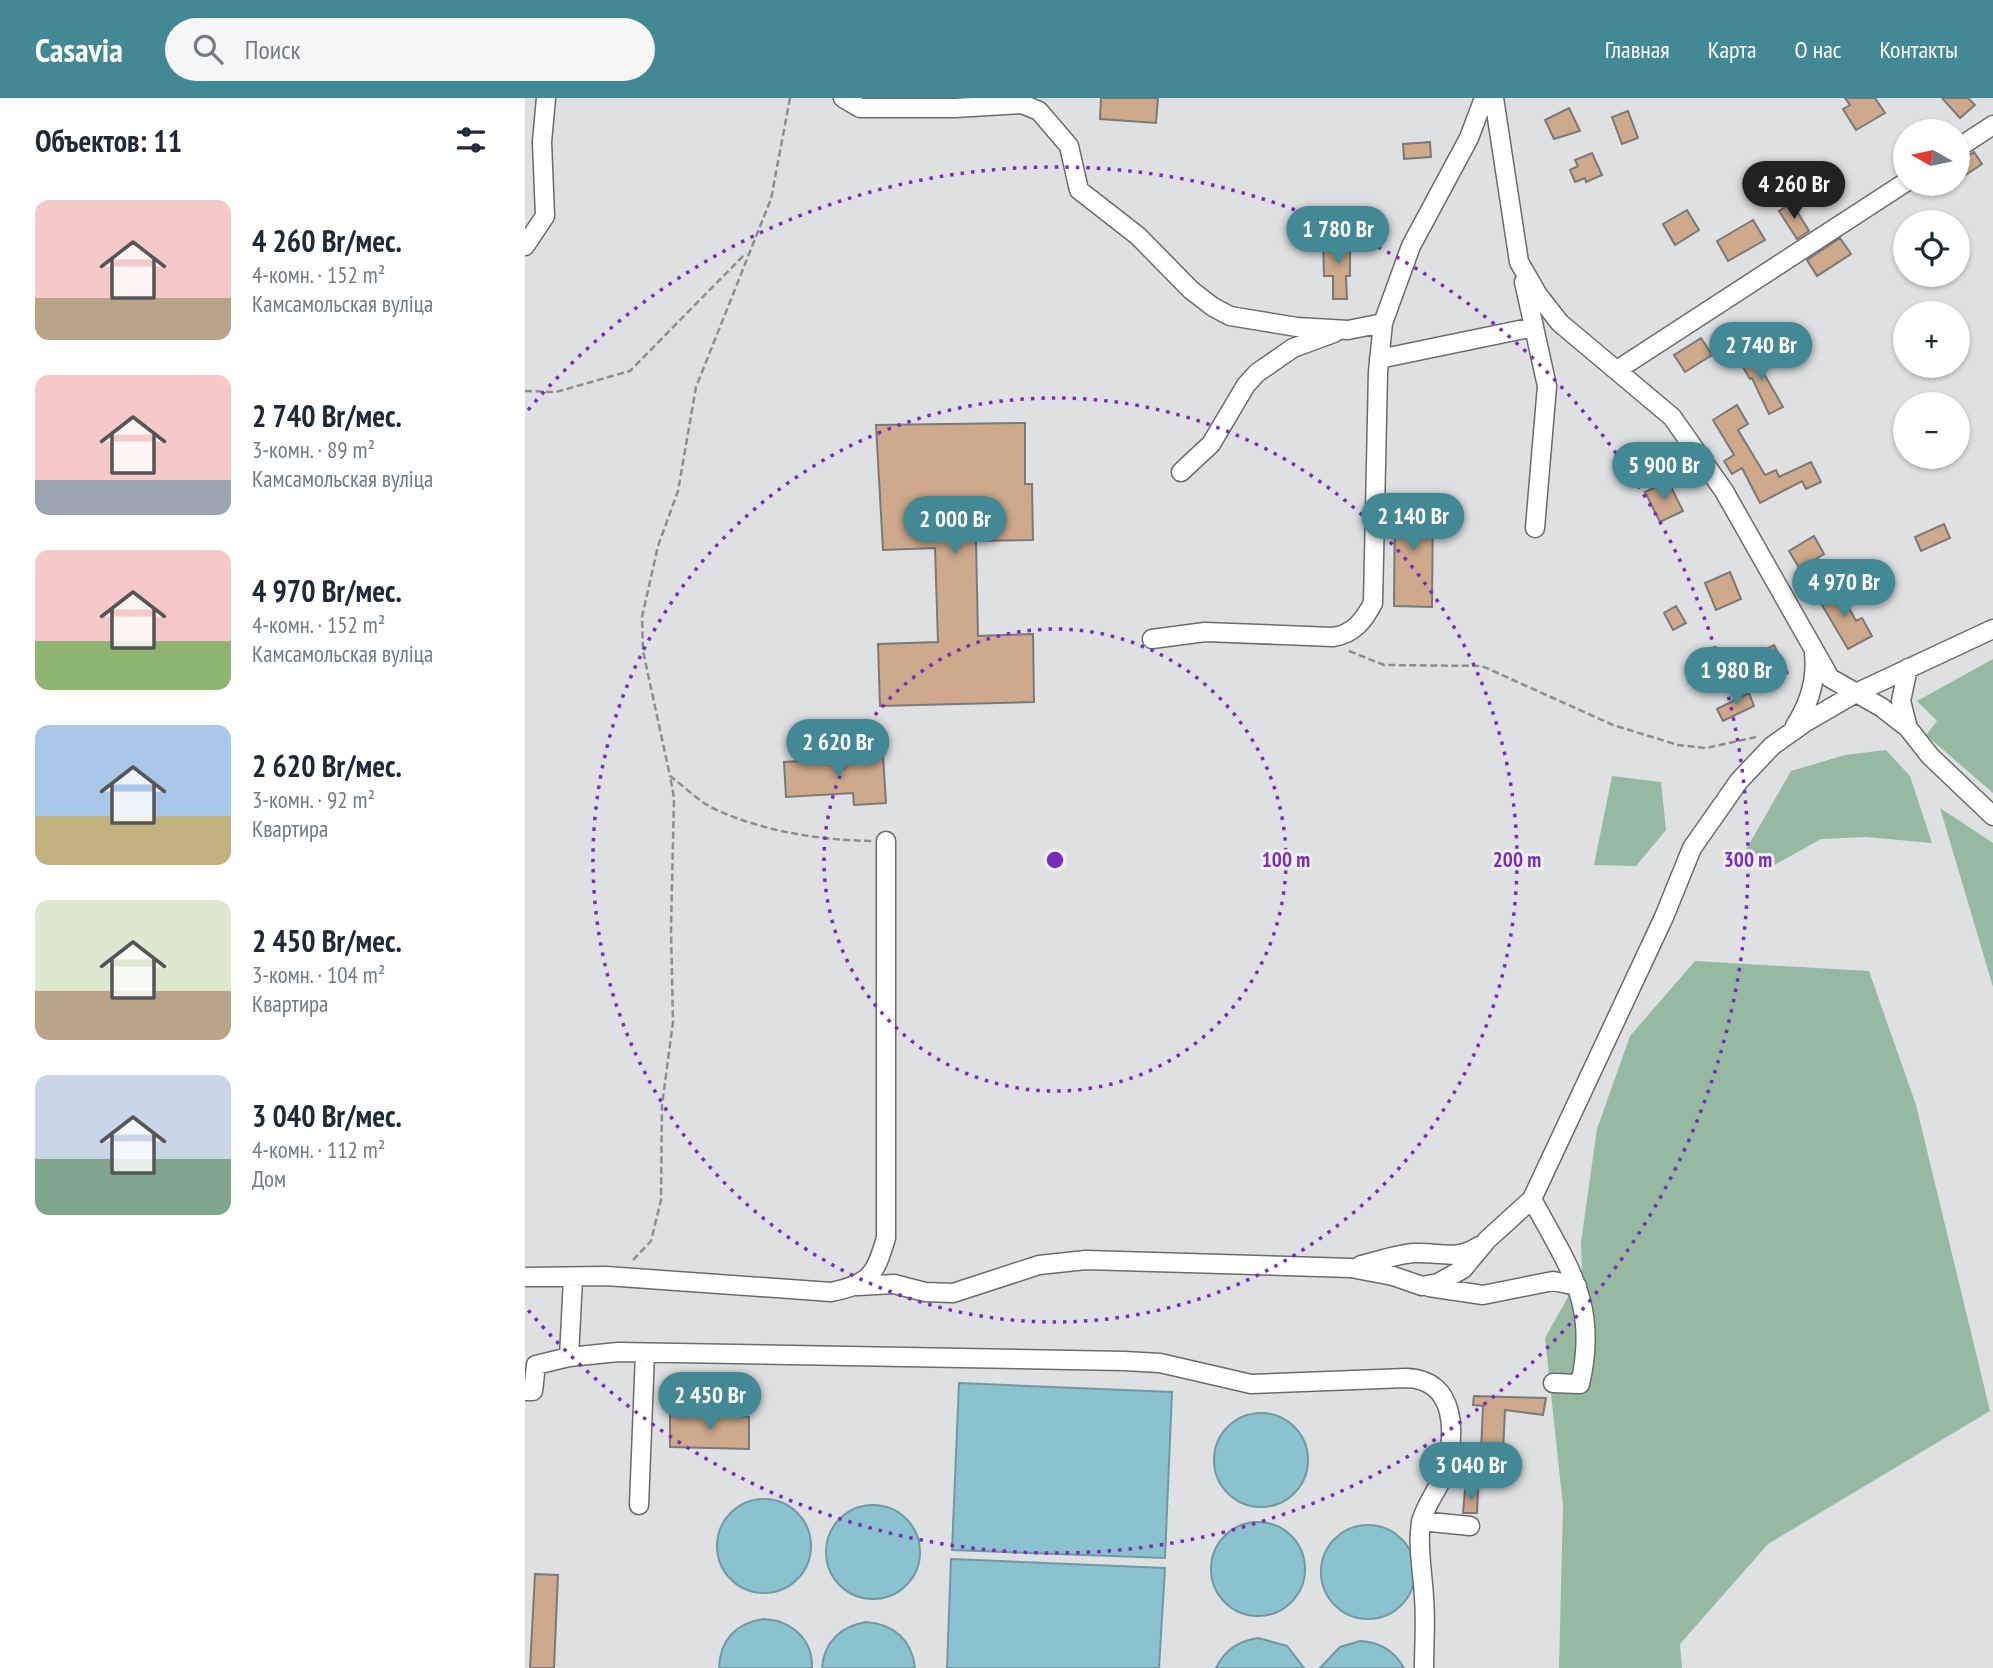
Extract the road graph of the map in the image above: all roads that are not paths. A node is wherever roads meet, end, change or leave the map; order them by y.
1 (546, 98) edge
2 (843, 98) edge
3 (1484, 98) edge
4 (1494, 98) edge
5 (1993, 125) edge
6 (1971, 139) edge
7 (1893, 190) edge
8 (525, 246) edge
9 (1519, 262) junction
10 (1383, 323) junction
11 (1534, 327) junction
12 (1348, 330) junction
13 (1379, 359) junction
14 (1617, 370) junction
15 (1181, 472) dead end
16 (1535, 528) dead end
17 (1993, 629) edge
18 (1152, 639) dead end
19 (1814, 651) junction
20 (1908, 668) junction
21 (1856, 693) junction
22 (1908, 728) junction
23 (1793, 729) junction
24 (1993, 816) edge
25 (885, 841) road end
26 (1532, 1199) junction
27 (1487, 1240) junction
28 (1351, 1268) junction
29 (525, 1278) edge
30 (573, 1278) junction
31 (858, 1286) junction
32 (1422, 1286) junction
33 (1577, 1286) junction
34 (645, 1353) junction
35 (569, 1357) junction
36 (1553, 1383) dead end
37 (525, 1391) edge
38 (639, 1505) dead end
39 (1421, 1521) junction
40 (1471, 1526) dead end
41 (1424, 1668) edge

1 - 8 street
2 - 12 street
3 - 10 street
4 - 9 street
5 - 6 street
7 - 14 street
9 - 11 street
9 - 14 street
10 - 12 street
10 - 13 street
11 - 13 street
11 - 16 street
12 - 15 street
13 - 18 street
14 - 19 street
17 - 20 street
19 - 21 street
19 - 23 street
20 - 21 street
20 - 22 street
21 - 22 street
21 - 23 street
22 - 24 street
23 - 26 street
25 - 31 street
26 - 27 street
26 - 33 street
27 - 28 street
27 - 32 street
28 - 31 street
28 - 32 street
29 - 30 street
30 - 31 street
30 - 35 street
32 - 33 street
33 - 36 street
34 - 35 street
34 - 38 street
34 - 39 street
35 - 37 street
39 - 40 street
39 - 41 street

